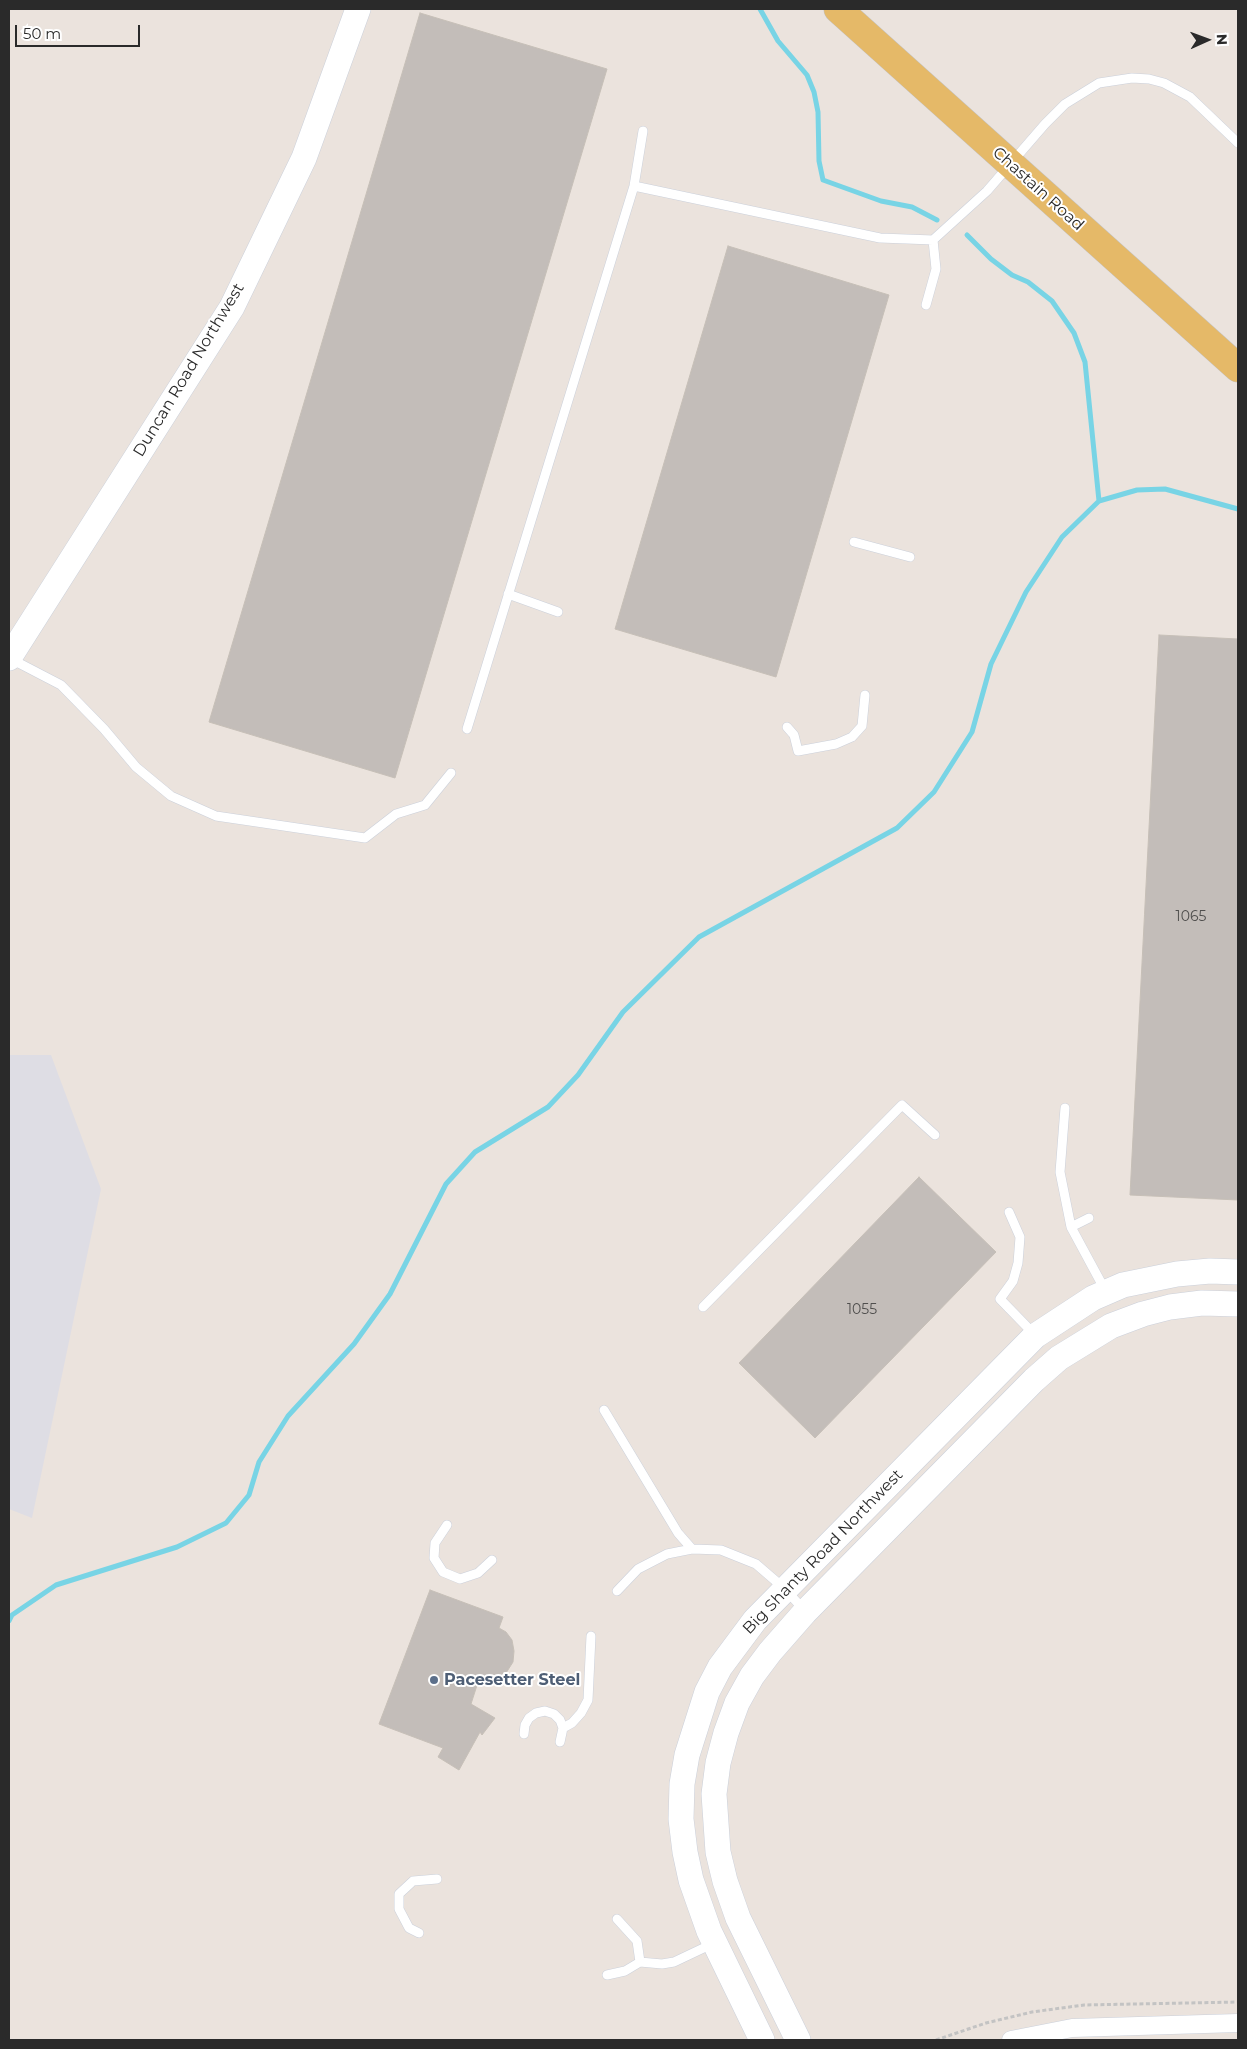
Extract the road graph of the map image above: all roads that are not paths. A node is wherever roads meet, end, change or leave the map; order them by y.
1 (358, 9) edge
2 (838, 9) edge
3 (643, 131) dead end
4 (1238, 142) edge
5 (1010, 164) junction
6 (634, 186) junction
7 (934, 240) junction
8 (926, 305) dead end
9 (1238, 368) edge
10 (854, 542) dead end
11 (910, 557) dead end
12 (508, 594) junction
13 (558, 612) dead end
14 (10, 652) edge
15 (865, 695) dead end
16 (786, 727) dead end
17 (466, 729) dead end
18 (451, 773) dead end
19 (1064, 1108) dead end
20 (935, 1135) dead end
21 (1009, 1212) dead end
22 (1089, 1218) dead end
23 (1071, 1227) junction
24 (1238, 1272) edge
25 (1106, 1293) junction
26 (1238, 1304) edge
27 (703, 1308) dead end
28 (1035, 1336) junction
29 (604, 1410) dead end
30 (447, 1526) dead end
31 (692, 1549) junction
32 (492, 1560) dead end
33 (785, 1589) junction
34 (617, 1591) dead end
35 (806, 1612) junction
36 (591, 1636) dead end
37 (563, 1728) junction
38 (524, 1734) dead end
39 (560, 1742) dead end
40 (437, 1879) dead end
41 (617, 1919) dead end
42 (419, 1933) dead end
43 (715, 1942) junction
44 (640, 1962) junction
45 (607, 1975) dead end
46 (1238, 2023) edge
47 (762, 2040) edge
48 (798, 2040) edge
49 (1011, 2040) edge

1 - 14 street, Duncan Road Northwest
2 - 5 main road, Chastain Road
3 - 6 lane
4 - 5 lane
5 - 7 lane
5 - 9 main road, Chastain Road
6 - 7 lane
6 - 12 lane
7 - 8 lane
10 - 11 lane
12 - 13 lane
12 - 17 lane
14 - 18 lane
15 - 16 lane
19 - 23 lane
20 - 27 lane
21 - 28 lane
22 - 23 lane
23 - 25 lane
24 - 25 street, Big Shanty Road Northwest
25 - 28 street, Big Shanty Road Northwest
26 - 35 street, Big Shanty Road Northwest
28 - 33 street, Big Shanty Road Northwest
29 - 31 lane
30 - 32 lane
31 - 33 lane
31 - 34 lane
33 - 35 lane
33 - 43 street, Big Shanty Road Northwest
35 - 48 street, Big Shanty Road Northwest
36 - 37 lane
37 - 38 lane
37 - 39 lane
40 - 42 lane
41 - 44 lane
43 - 44 lane
43 - 47 street, Big Shanty Road Northwest
44 - 45 lane
46 - 49 street

